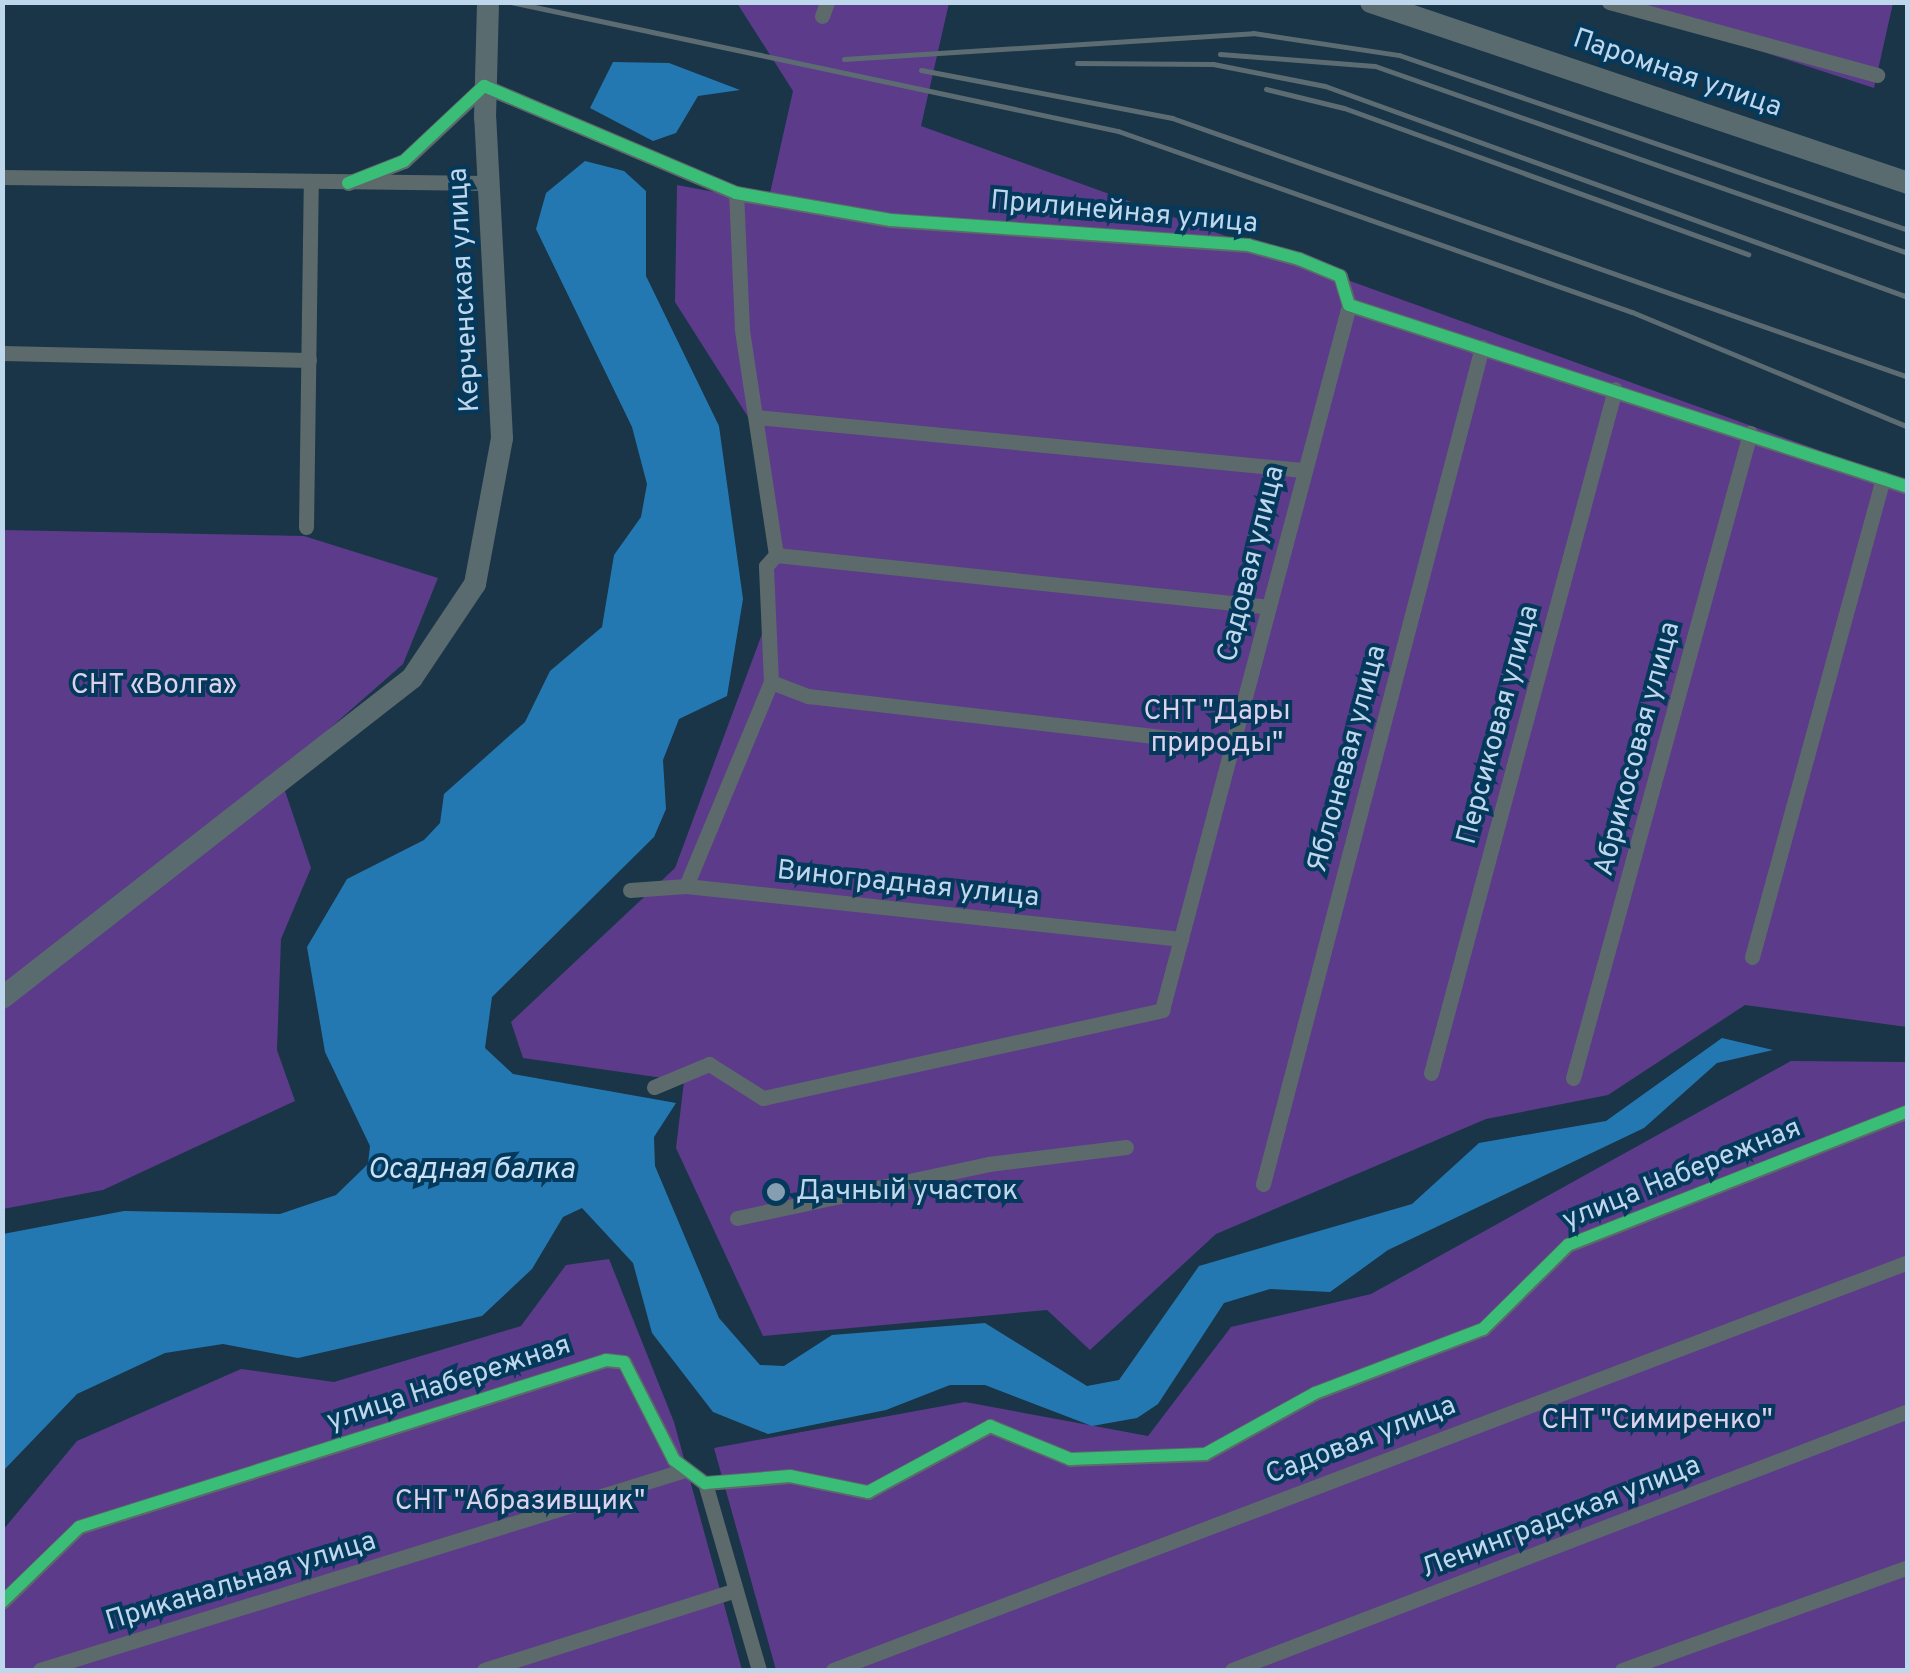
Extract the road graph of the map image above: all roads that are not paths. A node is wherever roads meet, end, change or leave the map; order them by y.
1 (488, 2) edge
2 (1371, 2) edge
3 (1610, 2) edge
4 (1428, 12) edge
5 (1877, 75) dead end
6 (484, 86) junction
7 (2, 176) edge
8 (1908, 182) edge
9 (311, 183) junction
10 (348, 183) junction
11 (488, 184) junction
12 (736, 193) junction
13 (1349, 305) junction
14 (1482, 347) junction
15 (2, 353) edge
16 (309, 360) junction
17 (1615, 389) junction
18 (757, 417) junction
19 (1750, 433) junction
20 (1302, 470) junction
21 (1883, 479) junction
22 (1908, 488) edge
23 (306, 527) dead end
24 (776, 554) junction
25 (1267, 607) junction
26 (771, 682) junction
27 (1232, 745) junction
28 (686, 886) junction
29 (630, 890) dead end
30 (1181, 939) junction
31 (1752, 956) dead end
32 (2, 998) edge
33 (1431, 1073) dead end
34 (1574, 1078) dead end
35 (654, 1087) dead end
36 (1908, 1111) edge
37 (1126, 1147) dead end
38 (1263, 1184) dead end
39 (737, 1218) dead end
40 (1908, 1262) edge
41 (1908, 1411) edge
42 (685, 1470) junction
43 (705, 1483) junction
44 (1908, 1567) edge
45 (736, 1590) junction
46 (2, 1602) edge
47 (40, 1670) edge
48 (484, 1670) edge
49 (758, 1670) edge
50 (833, 1670) edge
51 (1232, 1670) edge
52 (1622, 1670) edge

1 - 6 street, Керченская улица
2 - 4 street, Паромная улица
3 - 5 street
4 - 8 street, Паромная улица
6 - 10 street
6 - 11 street, Керченская улица
6 - 12 street, Прилинейная улица
7 - 9 street
9 - 10 street
9 - 16 street
10 - 11 street
11 - 32 street, Керченская улица
12 - 13 street, Прилинейная улица
12 - 18 street
13 - 14 street
13 - 20 street, Садовая улица
14 - 17 street
14 - 38 street, Яблоневая улица
15 - 16 street
16 - 23 street
17 - 19 street
17 - 33 street, Персиковая улица
18 - 20 street
18 - 24 street
19 - 21 street
19 - 34 street, Абрикосовая улица
20 - 25 street, Садовая улица
21 - 22 street
21 - 31 street
24 - 25 street
24 - 26 street
25 - 27 street, Садовая улица
26 - 27 street
26 - 28 street
27 - 30 street, Садовая улица
28 - 29 street, Виноградная улица
28 - 30 street, Виноградная улица
30 - 35 street, Садовая улица
36 - 43 street, улица Набережная
37 - 39 street
40 - 50 street, Садовая улица
41 - 51 street, Ленинградская улица
42 - 43 street, улица Набережная
42 - 46 street, улица Набережная
42 - 47 street, Приканальная улица
43 - 45 street
44 - 52 street
45 - 48 street
45 - 49 street

